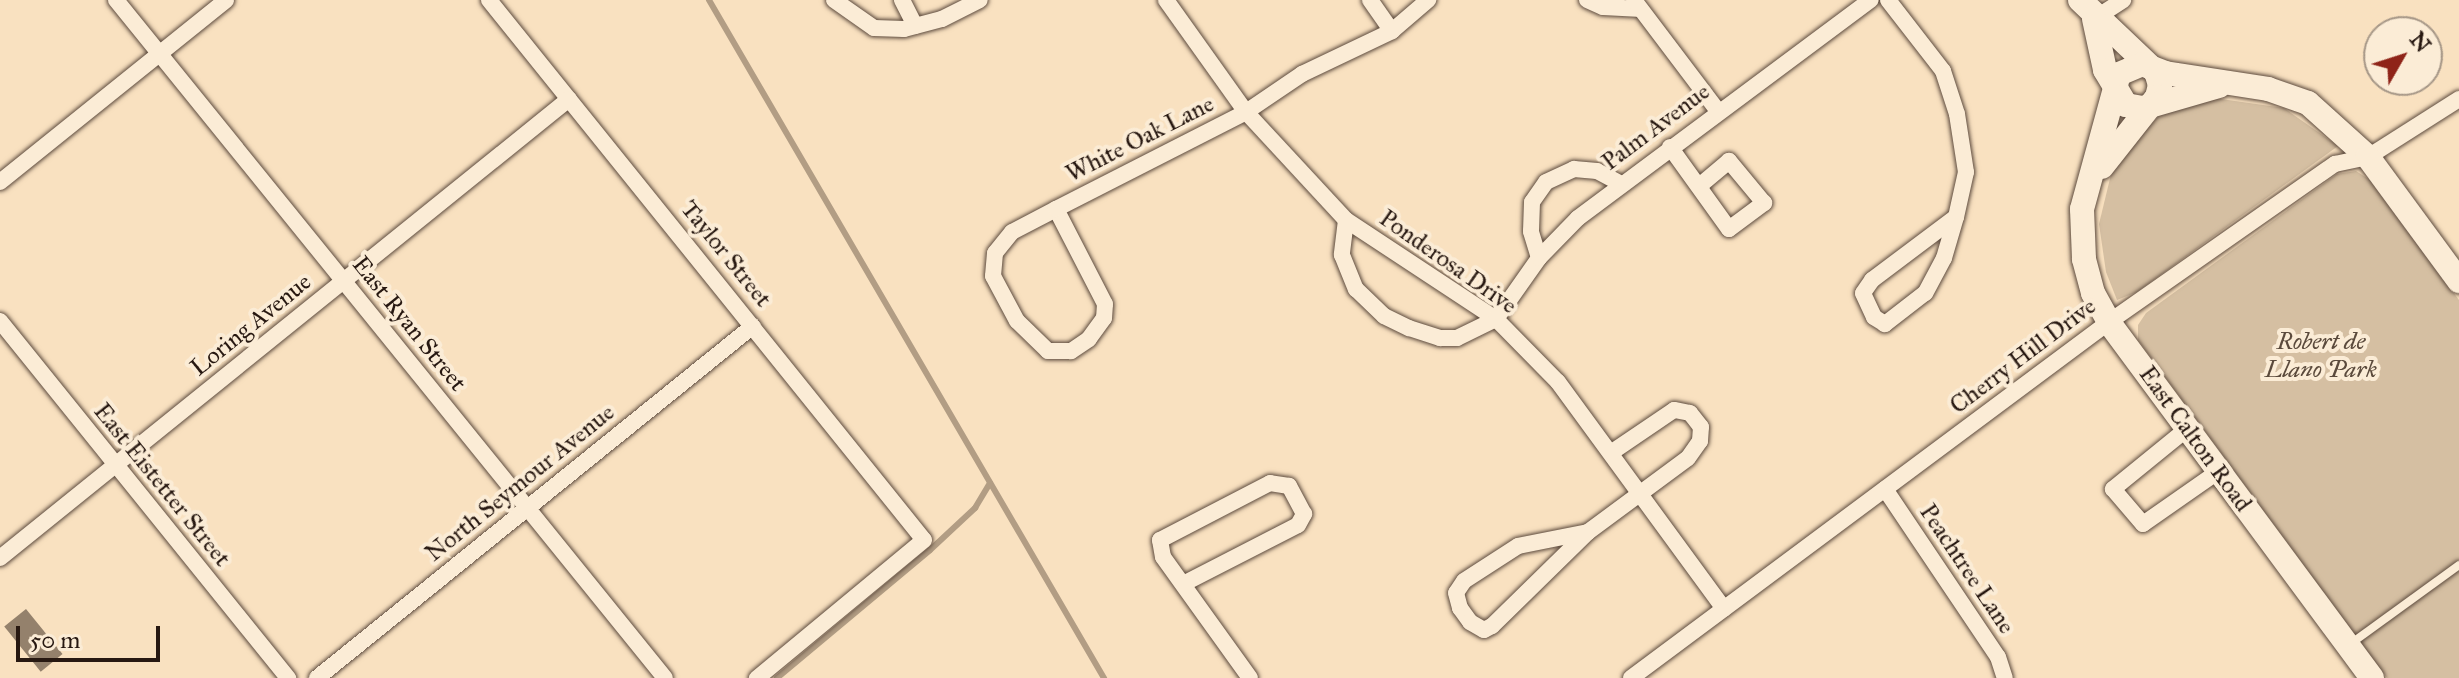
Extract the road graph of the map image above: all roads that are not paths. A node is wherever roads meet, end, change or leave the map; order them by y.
1 (116, 0) edge
2 (226, 0) edge
3 (489, 0) edge
4 (834, 0) edge
5 (902, 0) edge
6 (980, 0) edge
7 (1166, 0) edge
8 (1370, 0) edge
9 (1428, 0) edge
10 (1587, 0) edge
11 (1871, 0) edge
12 (1888, 0) edge
13 (2123, 0) edge
14 (1635, 4) edge
15 (2087, 10) edge
16 (915, 26) junction
17 (1392, 31) junction
18 (159, 54) junction
19 (2147, 65) junction
20 (2233, 83) junction
21 (2114, 89) junction
22 (569, 99) junction
23 (2459, 99) edge
24 (2151, 105) junction
25 (1718, 111) junction
26 (1246, 112) junction
27 (1670, 147) junction
28 (2368, 157) junction
29 (2094, 177) junction
30 (0, 182) edge
31 (1620, 183) junction
32 (1699, 186) dead end
33 (1056, 209) junction
34 (1956, 217) junction
35 (1346, 220) junction
36 (1539, 258) junction
37 (343, 281) junction
38 (2459, 281) edge
39 (1496, 319) junction
40 (0, 321) edge
41 (2109, 322) junction
42 (753, 326) junction
43 (2188, 428) junction
44 (1612, 452) junction
45 (116, 465) junction
46 (2219, 471) junction
47 (1885, 489) junction
48 (1642, 493) junction
49 (527, 508) junction
50 (1588, 532) junction
51 (0, 558) edge
52 (2459, 565) edge
53 (1183, 584) junction
54 (1724, 609) junction
55 (2348, 646) junction
56 (288, 678) edge
57 (317, 678) edge
58 (665, 678) edge
59 (757, 678) edge
60 (1250, 678) edge
61 (1631, 678) edge
62 (2005, 678) edge
63 (2372, 678) edge

1 - 18 street, East Ryan Street
2 - 18 street
3 - 22 street, Taylor Street
4 - 16 street
5 - 16 street
6 - 16 street
7 - 26 street, Ponderosa Drive
8 - 17 street
9 - 17 street, White Oak Lane
10 - 14 street
11 - 25 street, Palm Avenue
12 - 34 street
13 - 15 street
14 - 25 street
15 - 19 main road
15 - 21 main road, East Calton Road
17 - 26 street, White Oak Lane
18 - 30 street
18 - 37 street, East Ryan Street
19 - 20 main road
19 - 21 main road
19 - 24 main road
20 - 24 main road
20 - 28 main road
21 - 24 main road
21 - 29 main road, East Calton Road
22 - 37 street, Loring Avenue
22 - 42 street, Taylor Street
23 - 28 street, Cherry Hill Drive
24 - 29 main road, East Calton Road
25 - 27 street, Palm Avenue
26 - 33 street, White Oak Lane
26 - 35 street, Ponderosa Drive
27 - 31 street, Palm Avenue
27 - 32 street
28 - 38 main road
28 - 41 street, Cherry Hill Drive
29 - 41 main road, East Calton Road
31 - 36 street, Palm Avenue
31 - 36 street
33 - 33 street, White Oak Lane
34 - 34 street
35 - 39 street, Ponderosa Drive
35 - 39 street
36 - 39 street, Palm Avenue
37 - 45 street, Loring Avenue
37 - 49 street, East Ryan Street
39 - 44 street, Ponderosa Drive
40 - 45 street, East Eistetter Street
41 - 43 main road, East Calton Road
41 - 47 street, Cherry Hill Drive
42 - 49 street, North Seymour Avenue
42 - 59 street, Taylor Street
43 - 46 main road, East Calton Road
43 - 46 street
44 - 48 street, Ponderosa Drive
44 - 48 street
45 - 51 street, Loring Avenue
45 - 56 street, East Eistetter Street
46 - 55 main road, East Calton Road
47 - 54 street, Cherry Hill Drive
47 - 62 street, Peachtree Lane
48 - 50 street
48 - 54 street, Ponderosa Drive
49 - 57 street, North Seymour Avenue
49 - 58 street, East Ryan Street
50 - 50 street
52 - 55 lane
53 - 53 street
53 - 60 street
54 - 61 street, Cherry Hill Drive
55 - 63 main road, East Calton Road

